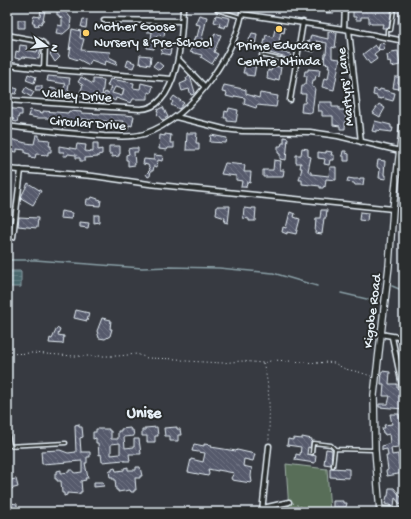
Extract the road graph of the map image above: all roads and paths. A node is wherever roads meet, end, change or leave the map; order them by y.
1 (183, 7) edge
2 (243, 7) edge
3 (345, 7) edge
4 (394, 9) dead end
5 (216, 10) dead end
6 (242, 15) junction
7 (104, 20) dead end
8 (182, 21) junction
9 (303, 22) junction
10 (347, 30) junction
11 (7, 35) edge
12 (387, 38) junction
13 (404, 41) edge
14 (261, 55) dead end
15 (178, 58) junction
16 (296, 63) junction
17 (7, 65) edge
18 (44, 69) junction
19 (172, 79) junction
20 (205, 87) junction
21 (7, 100) edge
22 (290, 100) dead end
23 (404, 114) edge
24 (176, 117) junction
25 (7, 126) edge
26 (403, 131) edge
27 (361, 142) junction
28 (401, 149) edge
29 (7, 169) edge
30 (21, 170) junction
31 (393, 209) junction
32 (13, 237) dead end
33 (380, 334) junction
34 (392, 337) junction
35 (404, 338) edge
36 (7, 354) edge
37 (263, 362) junction
38 (375, 378) junction
39 (404, 395) edge
40 (7, 430) edge
41 (66, 443) dead end
42 (9, 446) edge
43 (269, 446) joint
44 (335, 449) junction
45 (375, 450) junction
46 (312, 453) dead end
47 (333, 466) dead end
48 (288, 502) joint
49 (262, 510) edge
50 (404, 510) edge
51 (380, 511) edge
52 (312, 512) edge

1 - 8 street
2 - 6 street, Circular Drive
3 - 10 street, Martyrs' Lane
4 - 12 lane
5 - 6 lane
6 - 9 street
6 - 20 street, Circular Drive
7 - 8 street
8 - 15 street
9 - 10 street
9 - 16 street
10 - 12 street
10 - 27 street, Martyrs' Lane
11 - 18 street
12 - 13 street
14 - 16 lane
15 - 19 street
15 - 20 street
16 - 22 street
17 - 18 street
18 - 19 street
19 - 21 street, Valley Drive
20 - 24 street, Circular Drive
23 - 26 street, Kigobe Road
24 - 25 street, Circular Drive
24 - 27 street
26 - 28 street, Kigobe Road
27 - 28 street
28 - 31 street, Kigobe Road
29 - 30 street
30 - 31 street
30 - 32 street
31 - 33 street, Kigobe Road
33 - 34 street
33 - 38 street, Kigobe Road
34 - 35 street
34 - 39 street
36 - 37 path
37 - 38 path
37 - 43 path
38 - 45 street, Kigobe Road
40 - 42 lane
41 - 42 lane
43 - 49 street
44 - 45 lane
44 - 46 lane
44 - 47 lane
45 - 51 street, Kigobe Road
48 - 49 street
48 - 52 path
50 - 51 street

